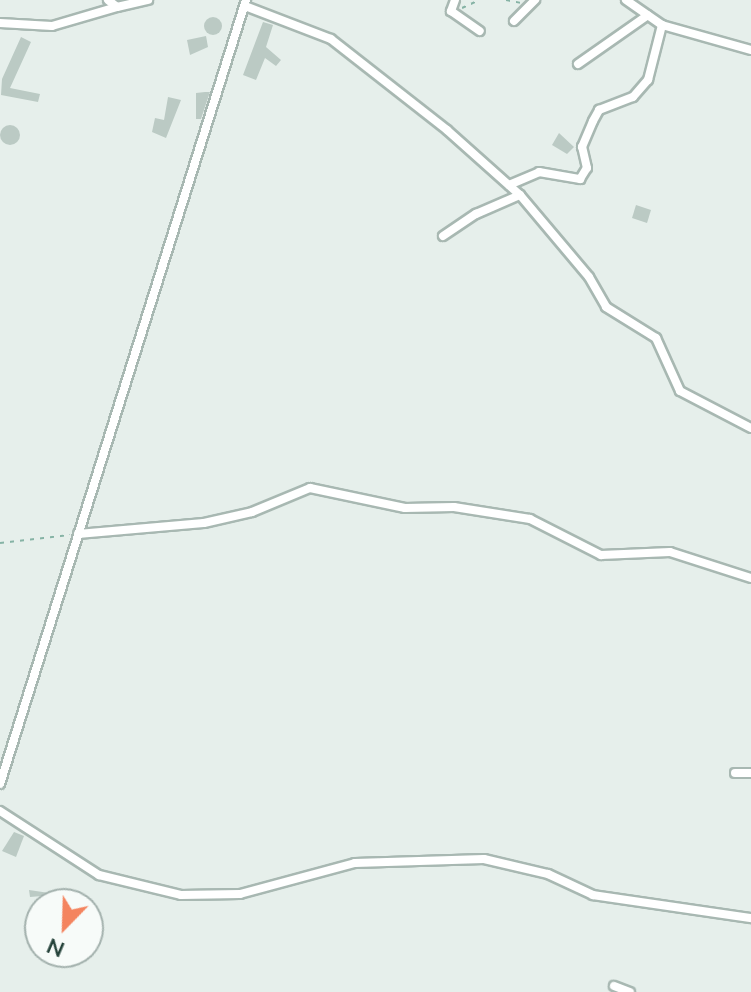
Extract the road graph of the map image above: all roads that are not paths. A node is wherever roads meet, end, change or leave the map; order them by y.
1 (108, 0) edge
2 (148, 0) edge
3 (455, 0) edge
4 (626, 0) edge
5 (532, 1) edge
6 (246, 3) edge
7 (117, 7) junction
8 (648, 15) junction
9 (514, 21) dead end
10 (0, 23) edge
11 (662, 25) junction
12 (480, 31) dead end
13 (751, 50) edge
14 (578, 64) dead end
15 (509, 185) junction
16 (520, 195) junction
17 (443, 236) dead end
18 (751, 428) edge
19 (78, 534) junction
20 (751, 578) edge
21 (735, 773) dead end
22 (751, 773) edge
23 (0, 784) edge
24 (0, 811) edge
25 (751, 918) edge
26 (614, 986) dead end
27 (630, 992) edge

1 - 7 street
2 - 7 street
3 - 12 street
4 - 8 street
5 - 9 street
6 - 15 street
6 - 19 street
7 - 10 street
8 - 11 street
8 - 14 street
11 - 13 street
11 - 15 street
15 - 16 street
16 - 17 street
16 - 18 street
19 - 20 street
19 - 23 street
21 - 22 street
24 - 25 street
26 - 27 street

